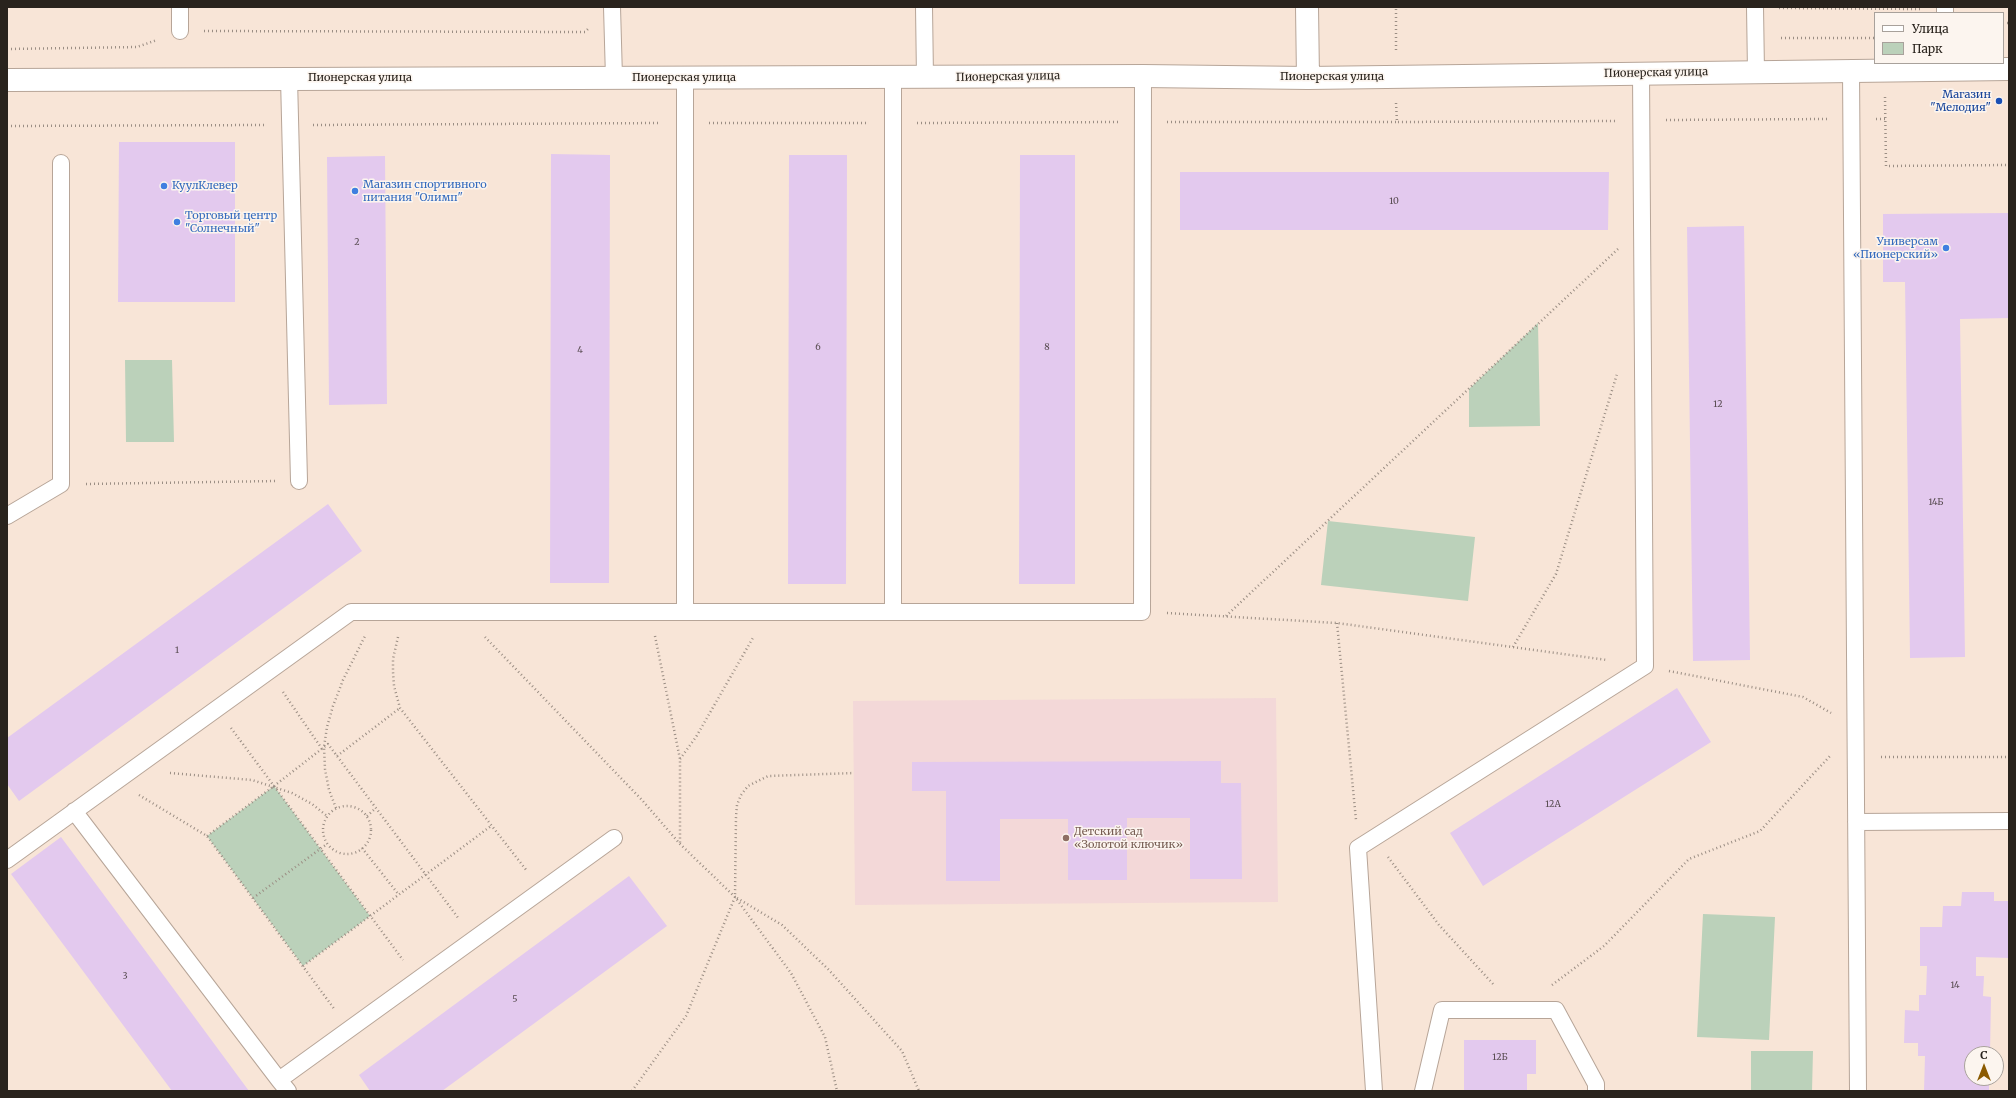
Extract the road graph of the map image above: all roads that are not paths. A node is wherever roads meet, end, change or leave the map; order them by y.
1 (180, 7) edge
2 (612, 7) edge
3 (924, 7) edge
4 (1307, 7) edge
5 (1755, 7) edge
6 (180, 31) road end
7 (1948, 66) edge
8 (2009, 69) edge
9 (1851, 70) junction
10 (1756, 72) junction
11 (1641, 73) junction
12 (1143, 76) junction
13 (290, 78) junction
14 (614, 78) junction
15 (685, 78) junction
16 (893, 78) junction
17 (925, 78) junction
18 (1308, 78) junction
19 (7, 80) edge
20 (61, 163) dead end
21 (300, 481) road end
22 (7, 516) edge
23 (685, 612) junction
24 (893, 612) junction
25 (74, 812) junction
26 (2009, 821) edge
27 (1856, 822) junction
28 (614, 838) dead end
29 (7, 860) edge
30 (284, 1085) edge
31 (1374, 1091) edge
32 (1423, 1091) edge
33 (1596, 1091) edge
34 (1858, 1091) edge

1 - 6 lane
2 - 14 lane
3 - 17 lane
4 - 18 street
5 - 10 lane
7 - 8 street, Пионерская улица
7 - 9 street, Пионерская улица
9 - 10 street, Пионерская улица
9 - 27 lane
10 - 11 street, Пионерская улица
11 - 18 street, Пионерская улица
11 - 31 lane
12 - 17 street, Пионерская улица
12 - 18 street, Пионерская улица
12 - 24 lane
13 - 14 street, Пионерская улица
13 - 19 street, Пионерская улица
13 - 21 lane
14 - 15 street, Пионерская улица
15 - 16 street, Пионерская улица
15 - 23 lane
16 - 17 street, Пионерская улица
16 - 24 lane
20 - 22 lane
23 - 24 lane
23 - 25 lane
25 - 29 lane
25 - 30 lane
26 - 27 lane
27 - 34 lane
28 - 30 lane
32 - 33 lane

